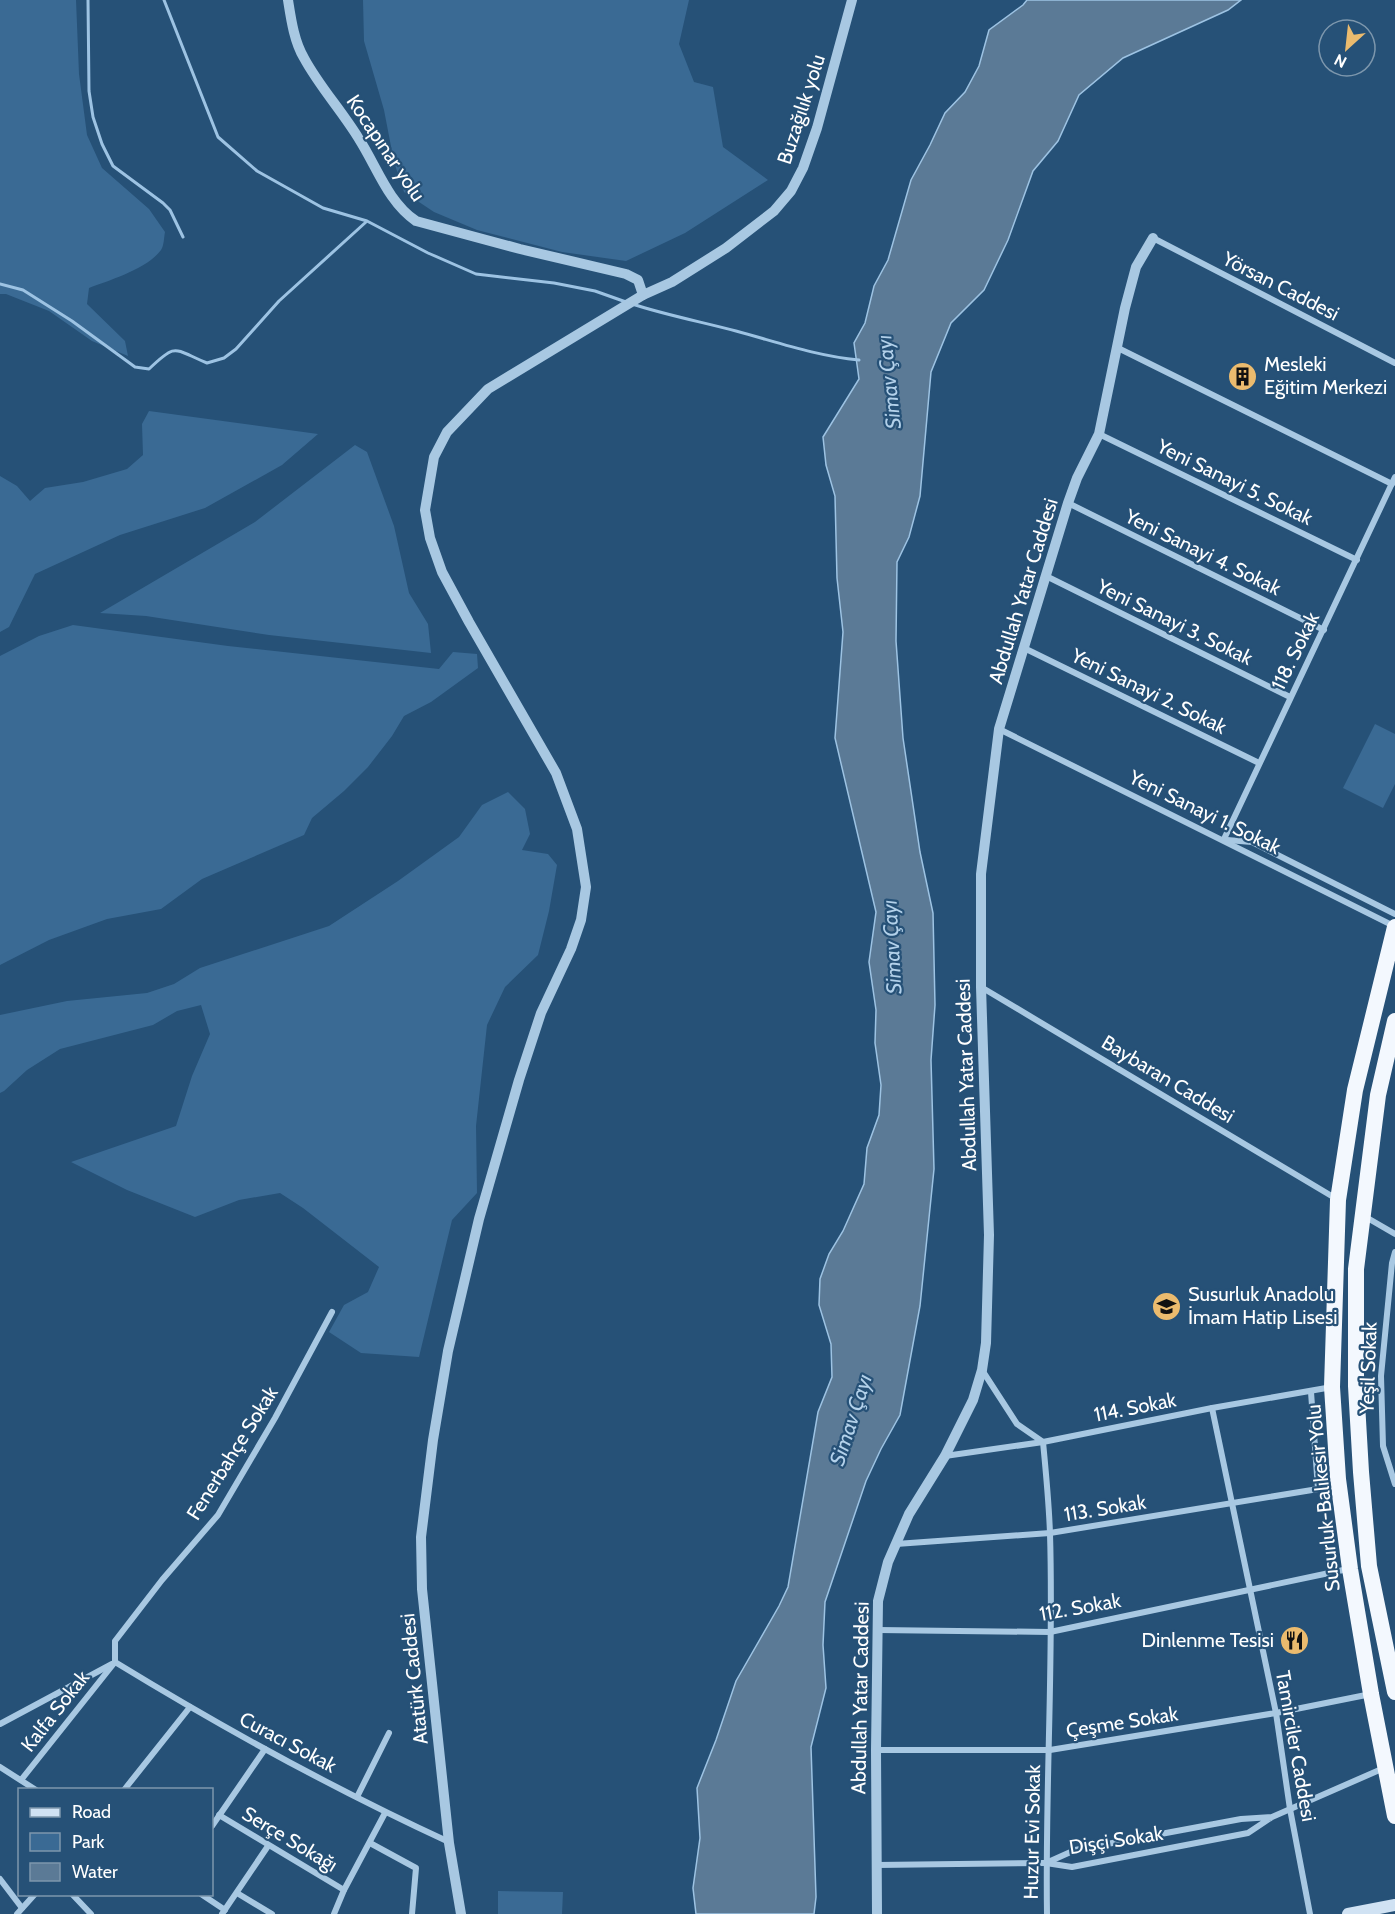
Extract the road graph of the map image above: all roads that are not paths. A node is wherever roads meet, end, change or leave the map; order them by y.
1 (288, 0) edge
2 (852, 0) edge
3 (1153, 238) joint
4 (643, 295) junction
5 (604, 318) joint
6 (1118, 348) junction
7 (1395, 363) edge
8 (1099, 434) junction
9 (1393, 480) edge
10 (1068, 503) junction
11 (1357, 560) junction
12 (1046, 576) junction
13 (1324, 630) junction
14 (1024, 648) junction
15 (1290, 697) junction
16 (999, 729) junction
17 (1259, 763) junction
18 (1224, 839) junction
19 (1395, 914) edge
20 (1395, 926) edge
21 (981, 987) junction
22 (1395, 1021) edge
23 (1338, 1200) junction
24 (1362, 1215) junction
25 (1395, 1234) edge
26 (1395, 1252) edge
27 (332, 1312) dead end
28 (982, 1370) junction
29 (1332, 1387) junction
30 (1311, 1392) junction
31 (1212, 1408) junction
32 (1043, 1442) junction
33 (945, 1456) junction
34 (1395, 1484) edge
35 (1232, 1505) junction
36 (1050, 1533) junction
37 (896, 1544) junction
38 (1350, 1569) junction
39 (1249, 1589) junction
40 (878, 1630) junction
41 (1050, 1632) junction
42 (115, 1662) junction
43 (1395, 1692) edge
44 (1371, 1694) junction
45 (190, 1707) junction
46 (1276, 1713) junction
47 (0, 1724) edge
48 (389, 1733) dead end
49 (265, 1749) junction
50 (876, 1749) junction
51 (1050, 1750) junction
52 (0, 1767) edge
53 (1385, 1767) junction
54 (21, 1780) junction
55 (33, 1788) edge
56 (126, 1788) edge
57 (357, 1797) junction
58 (1290, 1809) junction
59 (385, 1813) junction
60 (219, 1815) junction
61 (1395, 1816) edge
62 (1272, 1817) junction
63 (213, 1824) edge
64 (370, 1843) junction
65 (449, 1843) junction
66 (268, 1846) junction
67 (1046, 1863) junction
68 (877, 1865) junction
69 (0, 1879) edge
70 (344, 1890) junction
71 (237, 1893) junction
72 (33, 1896) edge
73 (74, 1896) edge
74 (204, 1896) edge
75 (1395, 1905) edge
76 (21, 1908) junction
77 (224, 1912) edge
78 (462, 1912) edge
79 (17, 1914) edge
80 (92, 1914) edge
81 (272, 1914) edge
82 (334, 1914) edge
83 (412, 1914) edge
84 (877, 1914) edge
85 (1047, 1914) edge
86 (1310, 1914) edge
87 (1348, 1914) edge

1 - 4 street, Kocapınar yolu
2 - 4 street, Buzağılık yolu
3 - 6 street, Abdullah Yatar Caddesi
3 - 7 street, Yörsan Caddesi
4 - 5 street, Buzağılık yolu
5 - 65 street, Atatürk Caddesi
6 - 8 street, Abdullah Yatar Caddesi
6 - 9 street
8 - 10 street, Abdullah Yatar Caddesi
8 - 11 street, Yeni Sanayi 5. Sokak
9 - 11 street, 118. Sokak
10 - 12 street, Abdullah Yatar Caddesi
10 - 13 street, Yeni Sanayi 4. Sokak
11 - 13 street, 118. Sokak
12 - 14 street, Abdullah Yatar Caddesi
12 - 15 street, Yeni Sanayi 3. Sokak
13 - 15 street, 118. Sokak
14 - 16 street, Abdullah Yatar Caddesi
14 - 17 street, Yeni Sanayi 2. Sokak
15 - 17 street, 118. Sokak
16 - 18 street, Yeni Sanayi 1. Sokak
16 - 21 street, Abdullah Yatar Caddesi
17 - 18 street, 118. Sokak
18 - 19 street
18 - 20 street, Yeni Sanayi 1. Sokak
20 - 23 highway, Susurluk-Balıkesir Yolu
21 - 23 street, Baybaran Caddesi
21 - 28 street, Abdullah Yatar Caddesi
22 - 24 highway, Susurluk-Balıkesir Yolu
23 - 29 highway, Susurluk-Balıkesir Yolu
24 - 25 street
24 - 43 highway, Susurluk-Balıkesir Yolu
26 - 34 street, Yeşil Sokak
27 - 42 street, Fenerbahçe Sokak
28 - 32 street
28 - 33 street, Abdullah Yatar Caddesi
29 - 30 street, 114. Sokak
29 - 38 highway, Susurluk-Balıkesir Yolu
30 - 31 street, 114. Sokak
30 - 35 street, 113. Sokak
31 - 32 street, 114. Sokak
31 - 35 street, Tamirciler Caddesi
32 - 33 street, 114. Sokak
32 - 36 street, Huzur Evi Sokak
33 - 37 street, Abdullah Yatar Caddesi
35 - 36 street, 113. Sokak
35 - 39 street, Tamirciler Caddesi
36 - 37 street, 113. Sokak
36 - 41 street, Huzur Evi Sokak
37 - 40 street, Abdullah Yatar Caddesi
38 - 39 street, 112. Sokak
38 - 44 highway, Susurluk-Balıkesir Yolu
39 - 41 street, 112. Sokak
39 - 46 street, Tamirciler Caddesi
40 - 41 street, 112. Sokak
40 - 50 street, Abdullah Yatar Caddesi
41 - 51 street, Huzur Evi Sokak
42 - 45 street, Curacı Sokak
42 - 47 street
42 - 54 street, Kalfa Sokak
44 - 46 street, Çeşme Sokak
44 - 53 highway, Susurluk-Balıkesir Yolu
45 - 49 street, Curacı Sokak
45 - 56 street
46 - 51 street, Çeşme Sokak
46 - 58 street, Tamirciler Caddesi
48 - 57 street
49 - 57 street, Curacı Sokak
49 - 60 street
50 - 51 street, Çeşme Sokak
50 - 68 street, Abdullah Yatar Caddesi
51 - 67 street, Huzur Evi Sokak
52 - 54 street
53 - 58 street
53 - 61 highway, Susurluk-Balıkesir Yolu
54 - 55 street
57 - 59 street, Curacı Sokak
58 - 62 street
58 - 86 street, Tamirciler Caddesi
59 - 64 street
59 - 65 street, Curacı Sokak
60 - 63 street
60 - 66 street, Serçe Sokağı
62 - 67 street, Dişçi Sokak
62 - 67 street, Dişçi Sokak
64 - 70 street
64 - 83 street
65 - 78 street, Atatürk Caddesi
66 - 70 street, Serçe Sokağı
66 - 71 street
67 - 68 street
67 - 85 street, Huzur Evi Sokak
68 - 84 street, Abdullah Yatar Caddesi
69 - 76 street
70 - 82 street
71 - 77 street
71 - 81 street
72 - 76 street
73 - 80 street
74 - 77 street
75 - 87 main road
76 - 79 street

